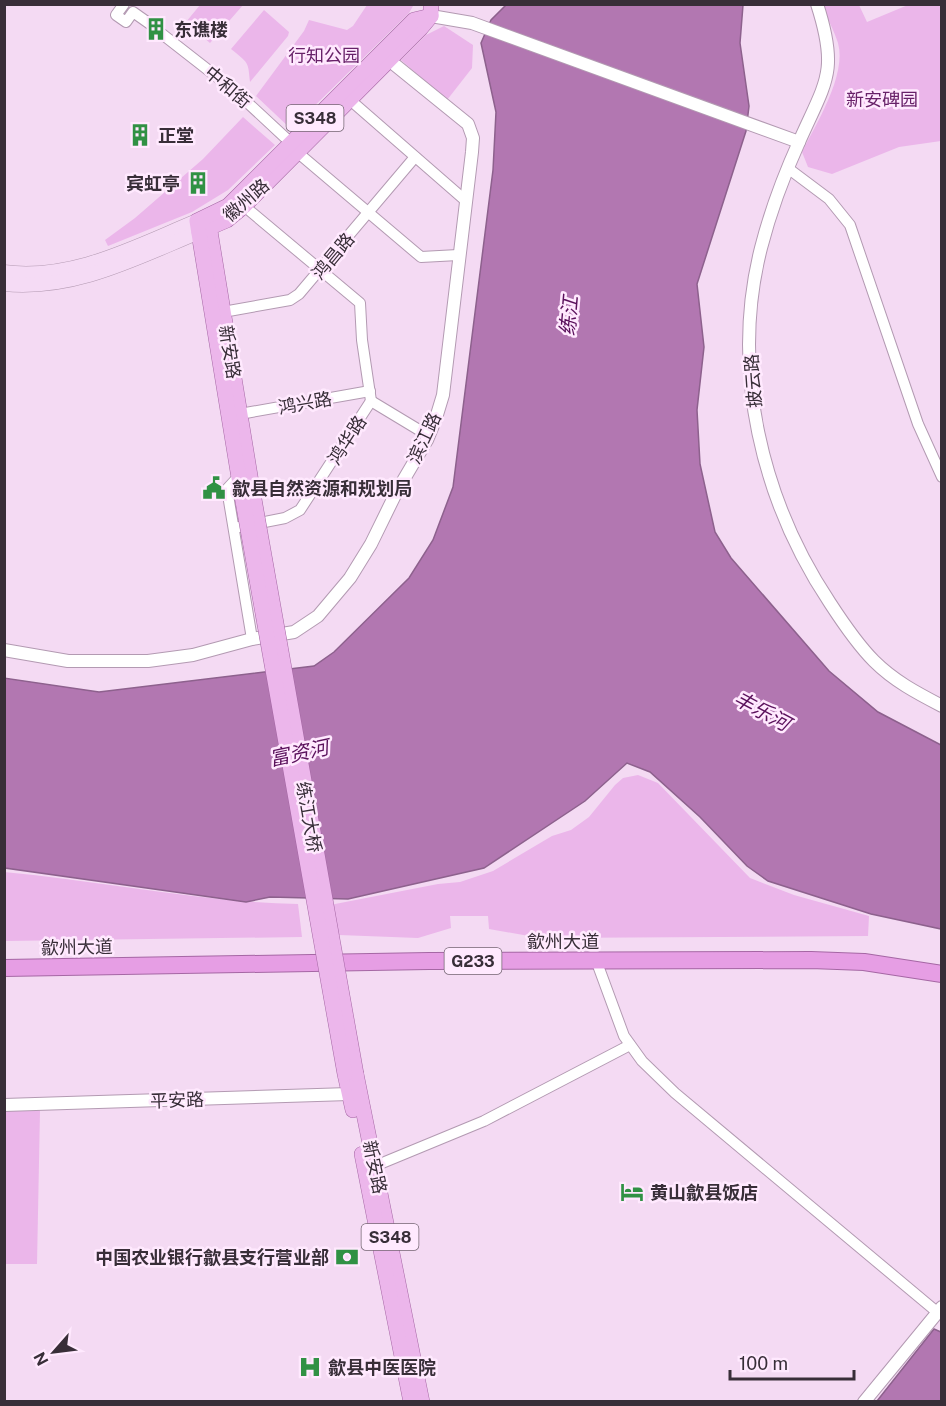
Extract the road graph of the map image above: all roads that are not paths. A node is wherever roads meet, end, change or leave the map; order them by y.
1 (817, 4) edge
2 (124, 5) edge
3 (431, 10) edge
4 (150, 24) dead end
5 (162, 34) dead end
6 (389, 60) junction
7 (349, 99) junction
8 (793, 140) junction
9 (294, 148) junction
10 (415, 157) junction
11 (789, 168) junction
12 (466, 201) junction
13 (244, 206) junction
14 (369, 213) junction
15 (203, 224) junction
16 (458, 255) junction
17 (321, 270) junction
18 (4, 272) edge
19 (4, 284) edge
20 (223, 312) junction
21 (371, 396) junction
22 (240, 414) junction
23 (429, 436) junction
24 (942, 477) edge
25 (244, 485) junction
26 (234, 528) junction
27 (252, 639) junction
28 (4, 650) edge
29 (942, 706) edge
30 (4, 957) edge
31 (596, 960) junction
32 (942, 962) edge
33 (4, 968) edge
34 (942, 974) edge
35 (630, 1045) junction
36 (350, 1074) junction
37 (349, 1094) junction
38 (4, 1105) edge
39 (375, 1166) junction
40 (939, 1310) edge
41 (411, 1401) edge
42 (422, 1401) edge
43 (864, 1401) edge

1 - 8 street, 披云路
2 - 4 street
3 - 6 main road, 徽州路 / S348
3 - 8 street
3 - 9 main road, 徽州路 / S348
5 - 9 street, 中和街
6 - 7 main road, 徽州路 / S348
6 - 12 street, 滨江路
7 - 9 main road, 徽州路 / S348
7 - 10 street
8 - 11 street, 披云路
9 - 13 main road, 徽州路 / S348
9 - 14 street, 中和街
9 - 15 main road, 徽州路 / S348
10 - 12 street
10 - 14 street, 鸿昌路
11 - 24 street
11 - 29 street, 披云路
12 - 16 street, 滨江路
13 - 15 main road, 徽州路 / S348
13 - 17 street
14 - 16 street, 中和街
14 - 17 street, 鸿昌路
15 - 18 main road, 徽州路
15 - 19 main road, 徽州路
15 - 20 main road, 新安路 / S348
15 - 25 main road, 新安路 / S348
16 - 23 street, 滨江路
17 - 20 street, 鸿昌路
17 - 21 street
20 - 22 main road, 新安路 / S348
21 - 22 street, 鸿兴路
21 - 23 street
21 - 26 street, 鸿华路
22 - 25 main road, 新安路 / S348
23 - 27 street, 滨江路
25 - 26 street
25 - 36 main road, 练江大桥 / S348, bridge
26 - 27 street
27 - 28 street, 滨江路
30 - 32 highway, 歙州大道 / G233
31 - 33 highway, 歙州大道 / G233
31 - 34 highway, 歙州大道 / G233
31 - 35 street
35 - 39 street
35 - 40 street
36 - 37 main road, 新安路 / S348
36 - 39 main road, 新安路 / S348
37 - 38 street, 平安路
37 - 41 main road, 新安路 / S348
39 - 42 main road, 新安路 / S348
40 - 43 street

